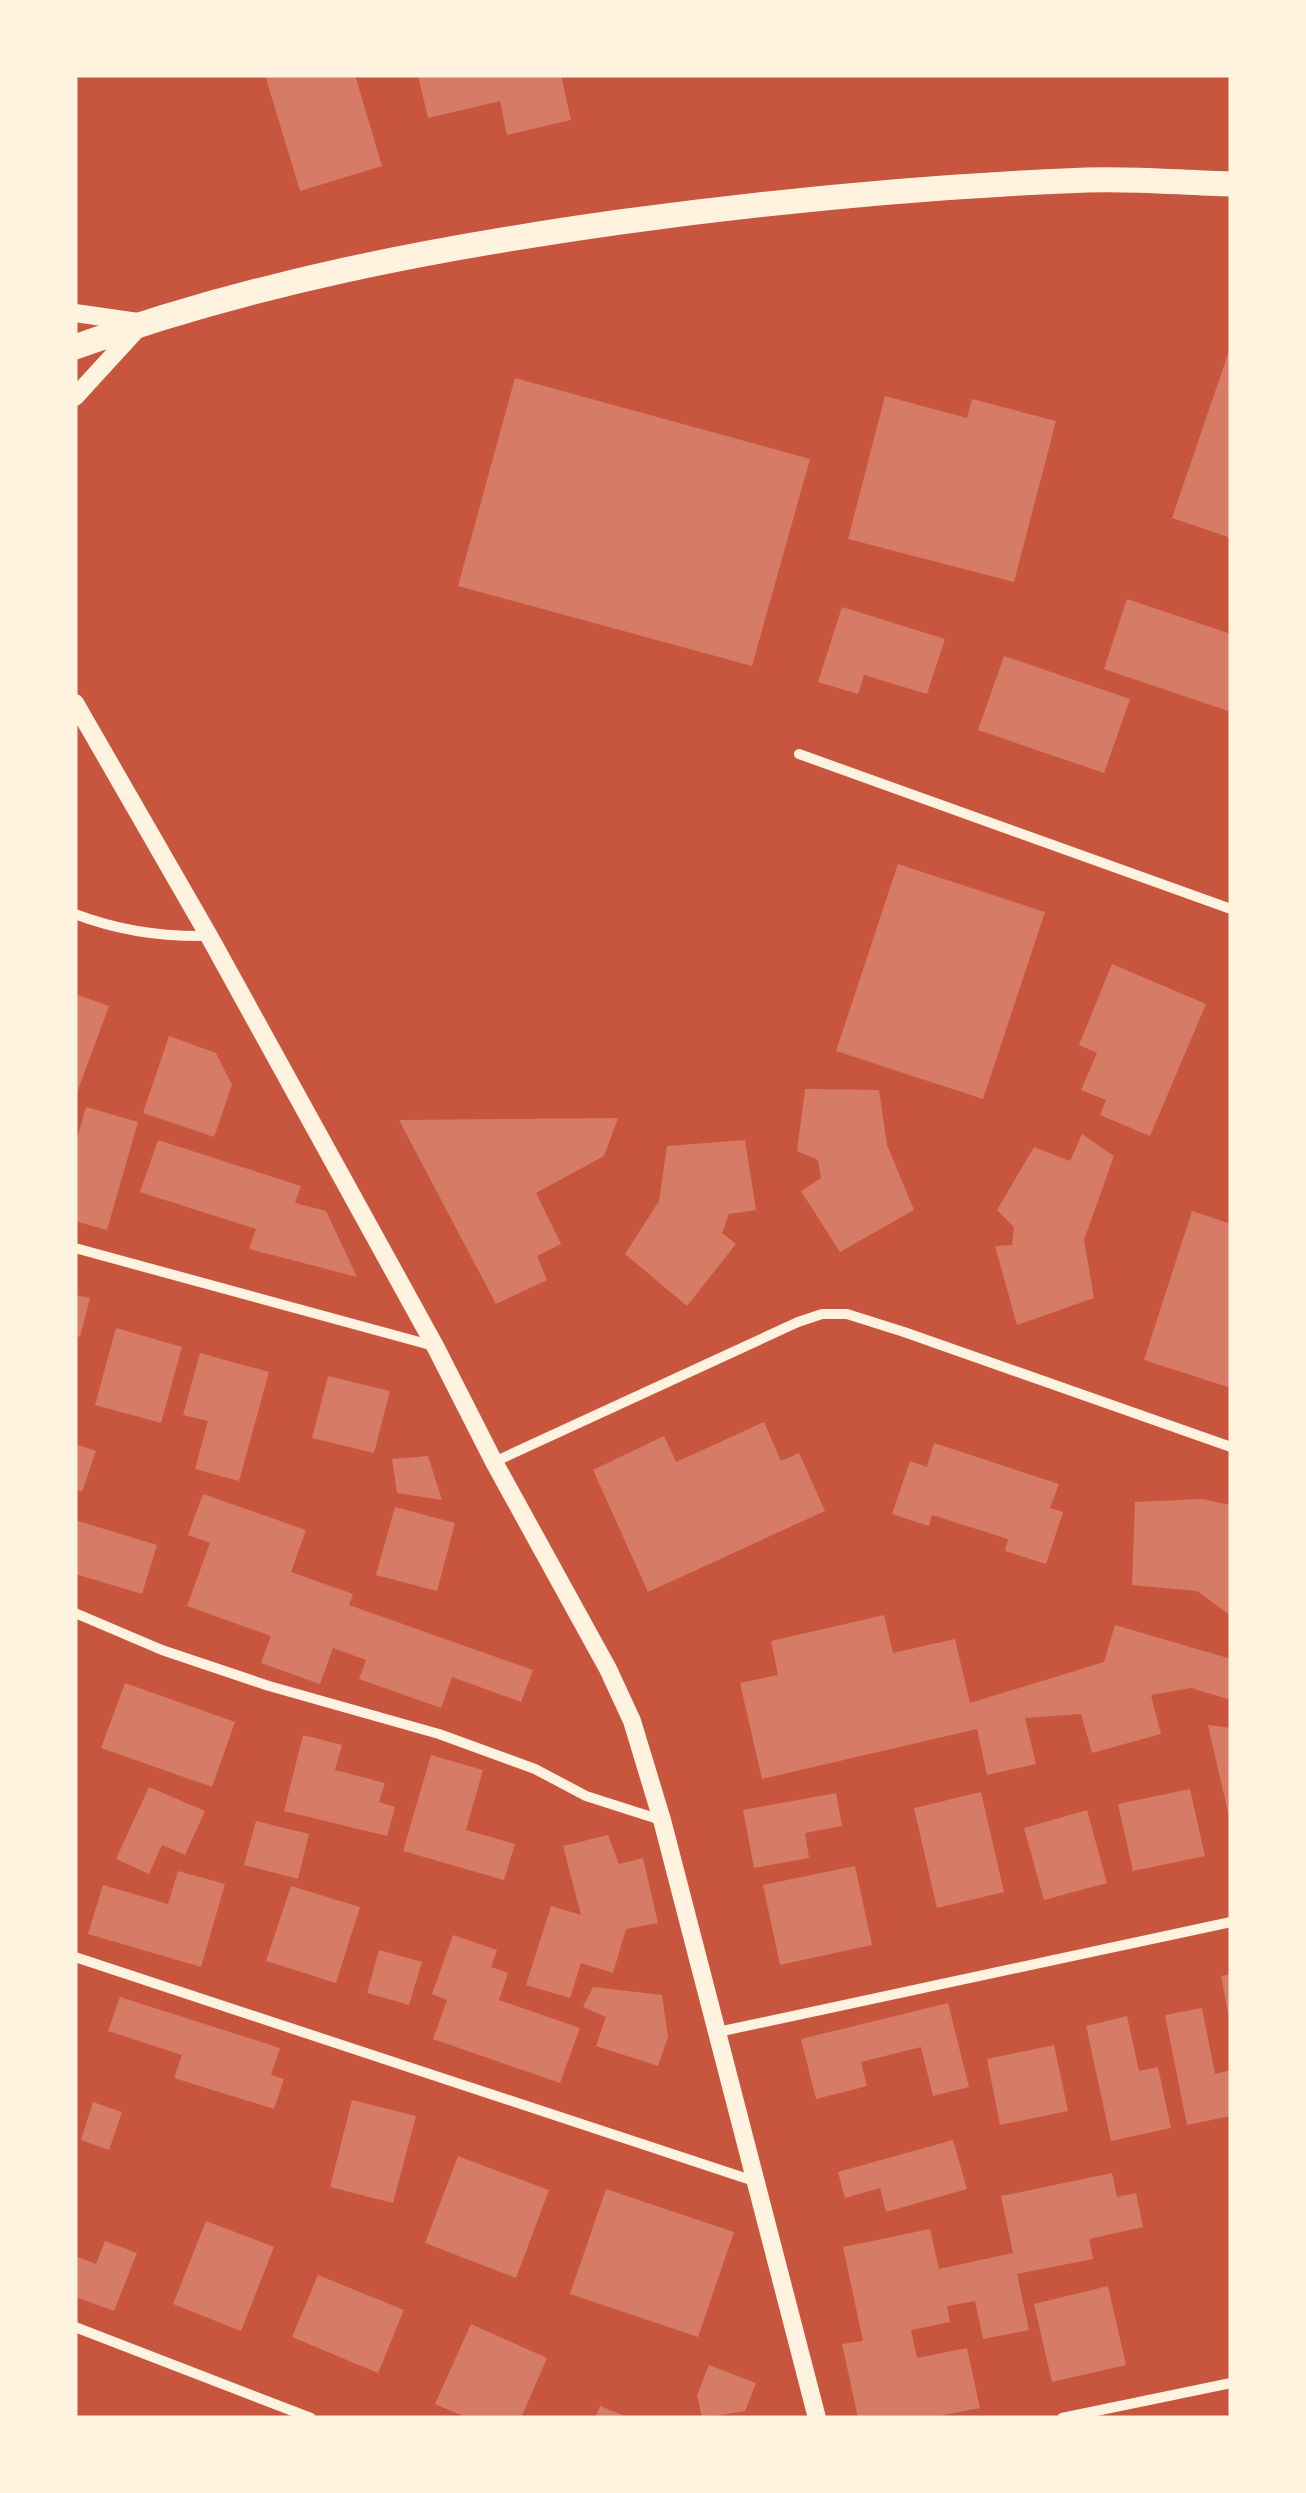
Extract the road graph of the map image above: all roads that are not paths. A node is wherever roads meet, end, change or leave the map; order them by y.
1 (1231, 184) edge
2 (75, 313) edge
3 (144, 322) junction
4 (75, 347) edge
5 (75, 397) edge
6 (75, 703) edge
7 (799, 754) dead end
8 (1231, 909) edge
9 (75, 914) edge
10 (209, 936) junction
11 (75, 1248) edge
12 (434, 1346) junction
13 (1231, 1447) edge
14 (494, 1462) junction
15 (75, 1613) edge
16 (662, 1820) junction
17 (1231, 1922) edge
18 (75, 1957) edge
19 (718, 2032) junction
20 (757, 2182) junction
21 (75, 2327) edge
22 (1231, 2383) edge
23 (311, 2418) edge
24 (818, 2418) edge
25 (1062, 2418) edge

1 - 3 main road
2 - 3 street
3 - 4 main road
3 - 5 street
6 - 10 street
7 - 8 street
9 - 10 street
10 - 12 street
11 - 12 street
12 - 14 street
13 - 14 street
14 - 16 street
15 - 16 street
16 - 19 street
17 - 19 street
18 - 20 street
19 - 20 street
20 - 24 street
21 - 23 street
22 - 25 street

